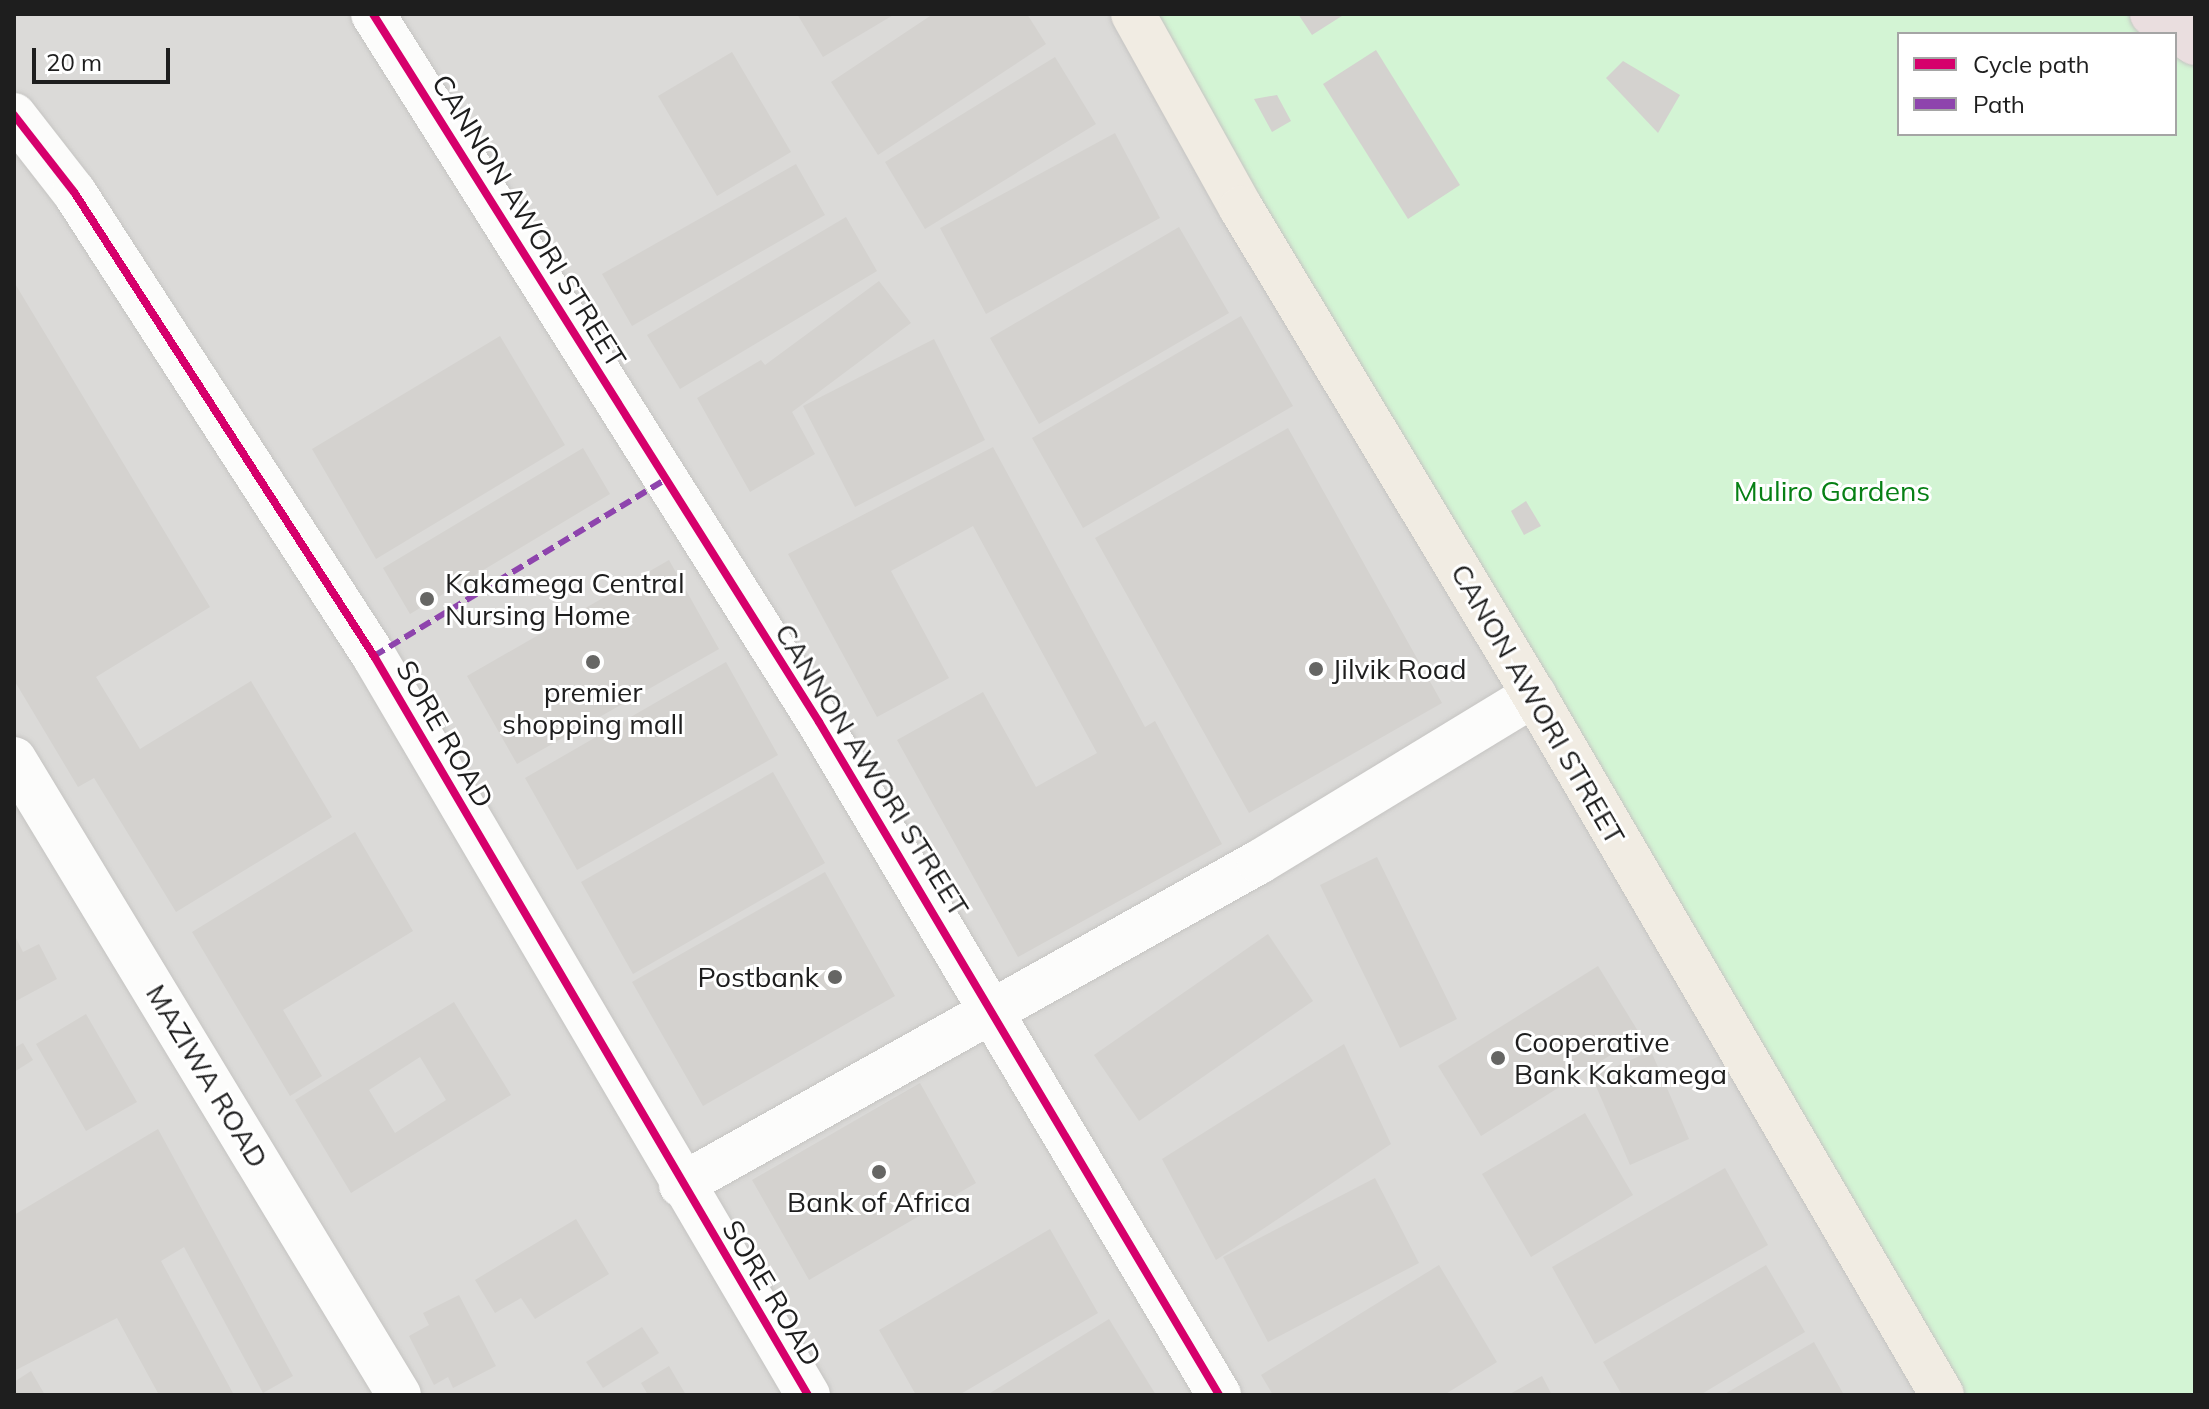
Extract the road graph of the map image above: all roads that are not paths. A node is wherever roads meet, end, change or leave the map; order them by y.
1 (373, 14) edge
2 (1133, 14) edge
3 (2152, 14) edge
4 (2195, 43) edge
5 (14, 115) edge
6 (1534, 695) junction
7 (14, 759) edge
8 (991, 1008) junction
9 (681, 1185) junction
10 (388, 1392) edge
11 (808, 1395) edge
12 (1219, 1395) edge
13 (1942, 1395) edge

1 - 8 street, CANNON AWORI STREET
2 - 6 main road, CANON AWORI STREET
3 - 4 highway
5 - 9 street, SORE ROAD
6 - 8 street
6 - 13 main road, CANON AWORI STREET
7 - 10 street, MAZIWA ROAD
8 - 9 street
8 - 12 street, CANNON AWORI STREET
9 - 11 street, SORE ROAD

